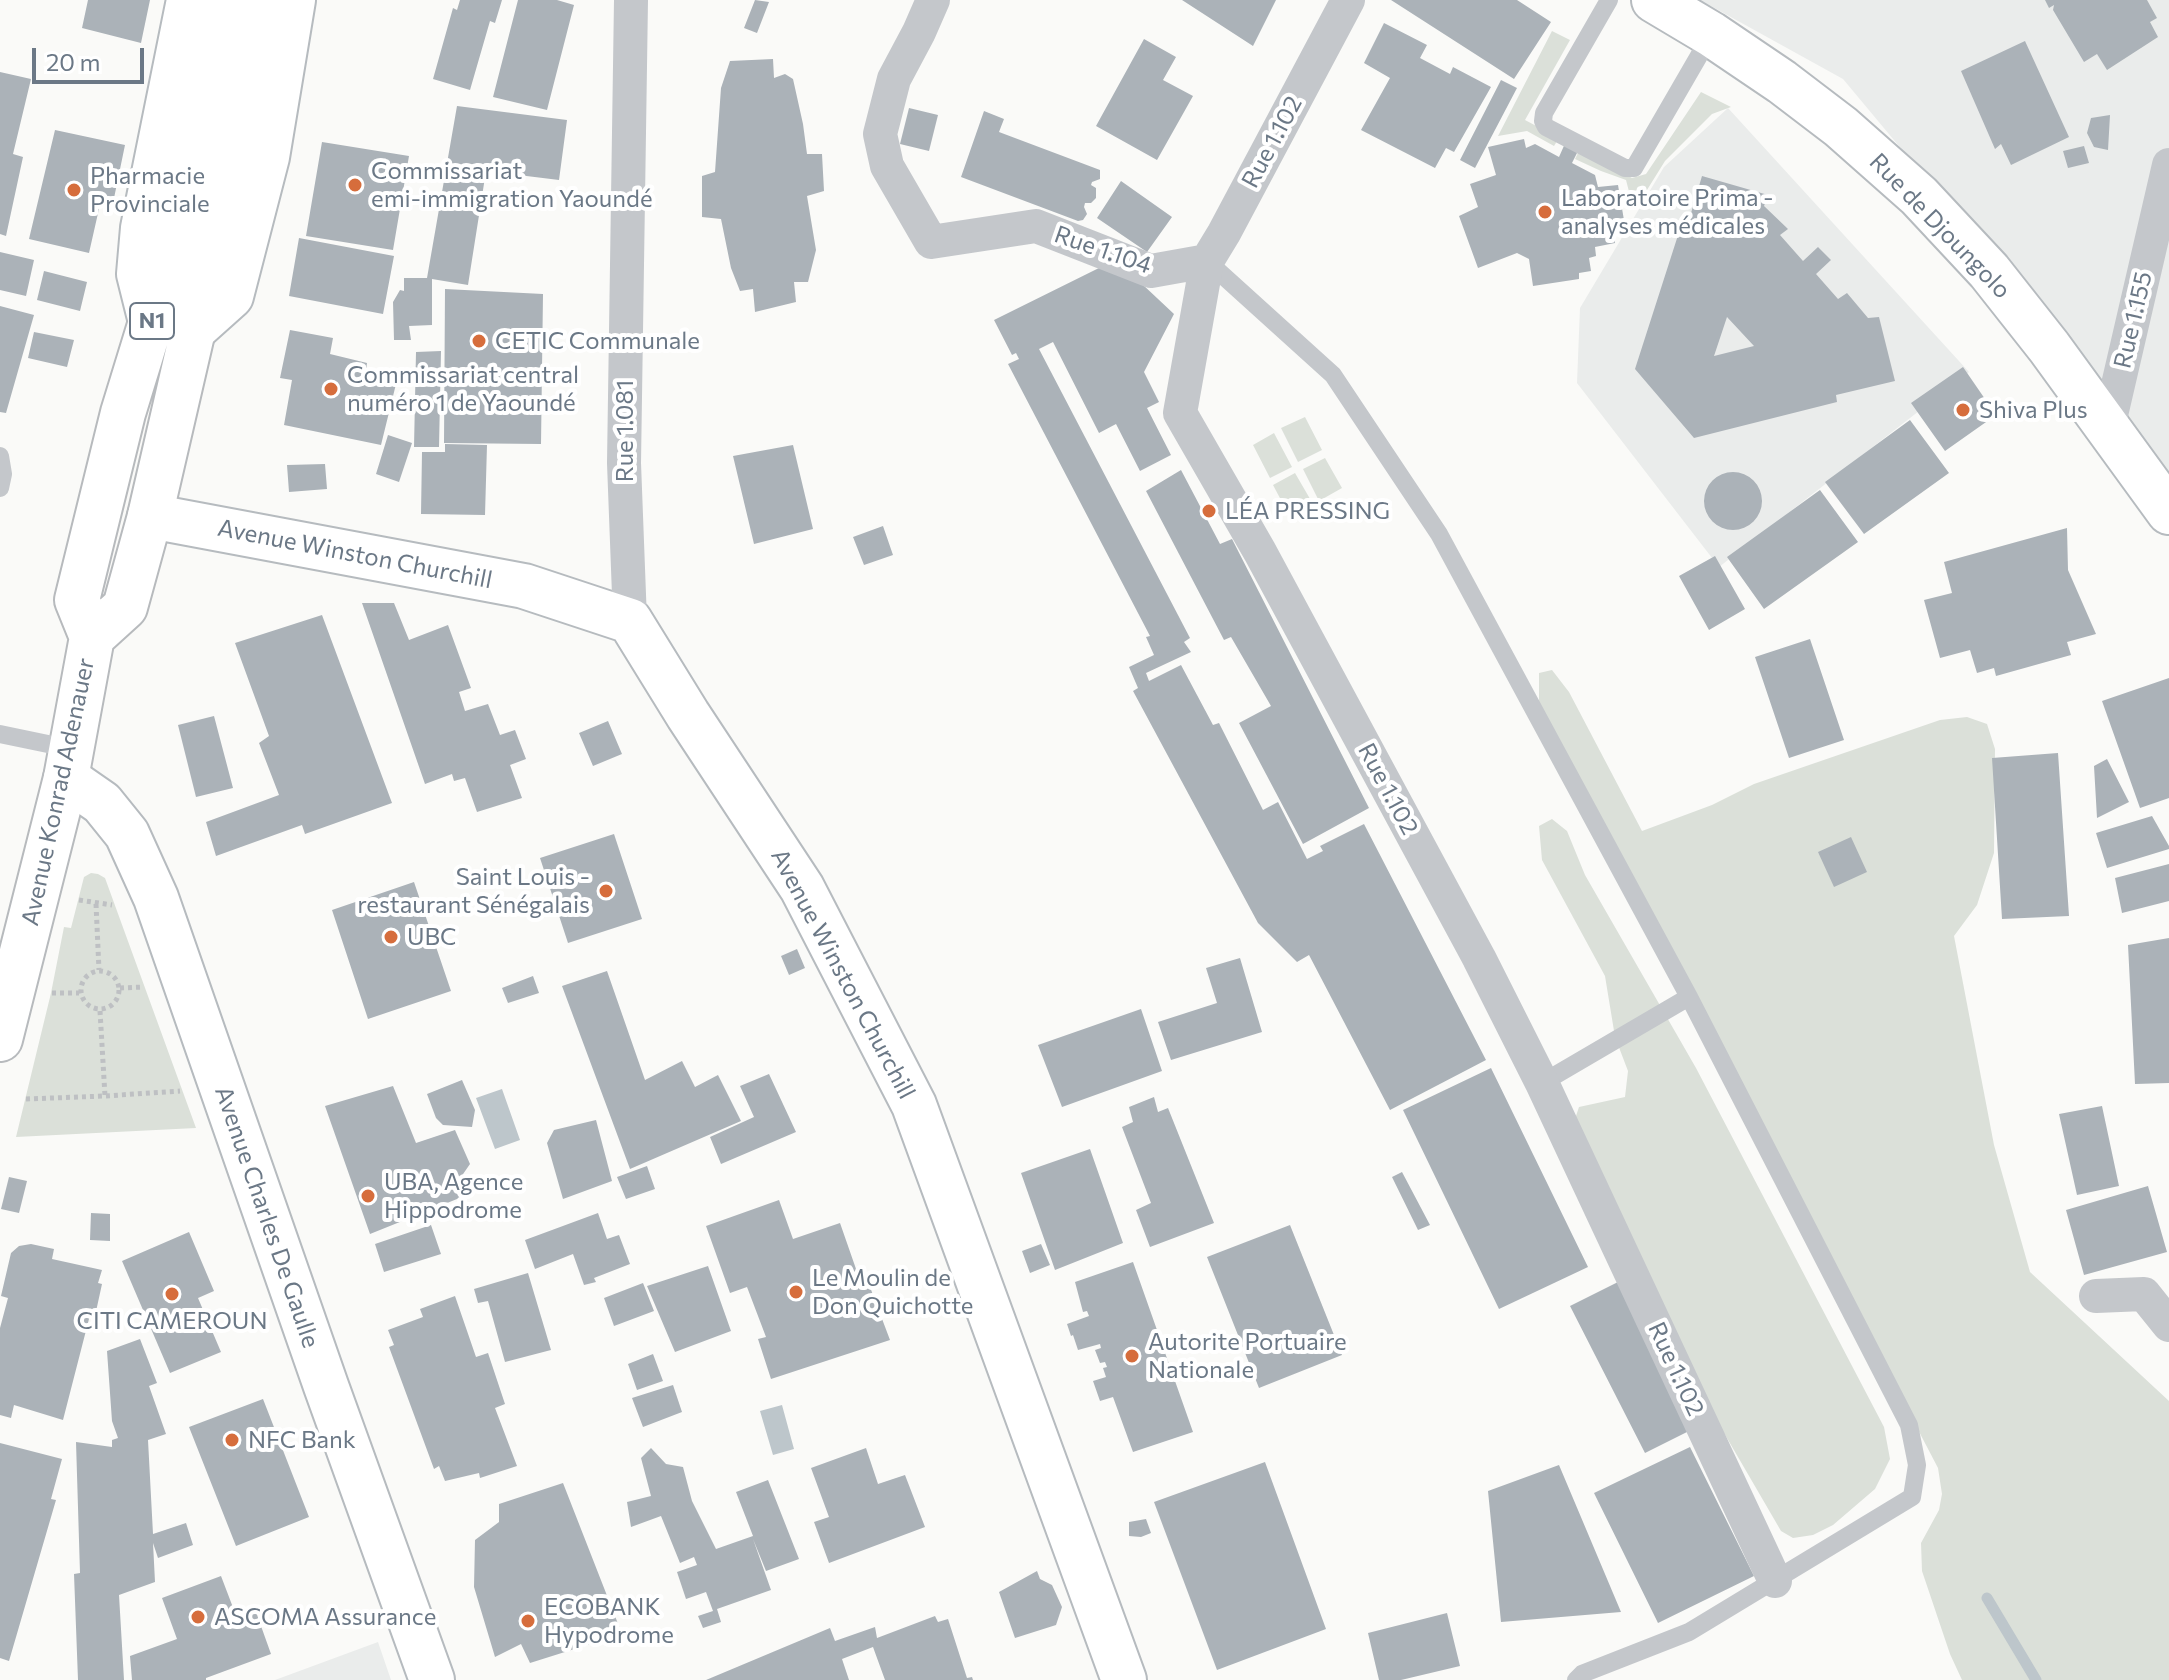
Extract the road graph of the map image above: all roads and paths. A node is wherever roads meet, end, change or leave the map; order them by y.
1 (189, 0) edge
2 (223, 0) edge
3 (258, 0) edge
4 (293, 0) edge
5 (631, 0) edge
6 (933, 0) edge
7 (1348, 0) edge
8 (1609, 0) edge
9 (1654, 0) edge
10 (1711, 34) junction
11 (2169, 165) edge
12 (1207, 261) junction
13 (172, 326) junction
14 (2108, 428) junction
15 (0, 456) edge
16 (0, 488) edge
17 (2169, 512) edge
18 (150, 516) junction
19 (630, 621) junction
20 (92, 637) junction
21 (0, 734) edge
22 (69, 763) junction
23 (79, 900) dead end
24 (96, 904) junction
25 (112, 905) dead end
26 (99, 970) junction
27 (144, 987) dead end
28 (120, 988) junction
29 (51, 993) dead end
30 (79, 993) junction
31 (1689, 997) junction
32 (100, 1011) junction
33 (0, 1039) edge
34 (1542, 1083) junction
35 (182, 1091) dead end
36 (105, 1096) junction
37 (26, 1099) dead end
38 (2096, 1296) dead end
39 (2169, 1325) edge
40 (1775, 1581) junction
41 (432, 1680) edge
42 (1124, 1680) edge
43 (1576, 1680) edge

1 - 13 main road
2 - 13 main road, Avenue Konrad Adenauer / N1
3 - 13 main road, N1
4 - 13 main road
5 - 19 street, Rue 1.081
6 - 12 street, Rue 1.104
7 - 12 street, Rue 1.102
8 - 10 lane
9 - 10 main road, Rue de Djoungolo
10 - 14 main road, Rue de Djoungolo
11 - 14 street, Rue 1.155
12 - 31 lane
12 - 34 street, Rue 1.102
13 - 18 main road, Avenue Konrad Adenauer / N1
13 - 20 main road, Avenue Konrad Adenauer / N1
14 - 17 main road, Rue de Djoungolo
15 - 16 lane
18 - 19 main road, Avenue Winston Churchill
18 - 20 main road, Avenue Konrad Adenauer / N1
19 - 42 main road, Avenue Winston Churchill
20 - 22 main road, Avenue Konrad Adenauer
21 - 22 lane
22 - 33 main road, Avenue Konrad Adenauer
22 - 41 main road, Avenue Charles De Gaulle
23 - 24 path
24 - 25 path
24 - 26 path
26 - 28 path
26 - 30 path
27 - 28 path
28 - 32 path
29 - 30 path
30 - 32 path
31 - 34 lane
31 - 40 lane
32 - 36 path
34 - 40 street, Rue 1.102
35 - 36 path
36 - 37 path
38 - 39 street
40 - 43 lane

